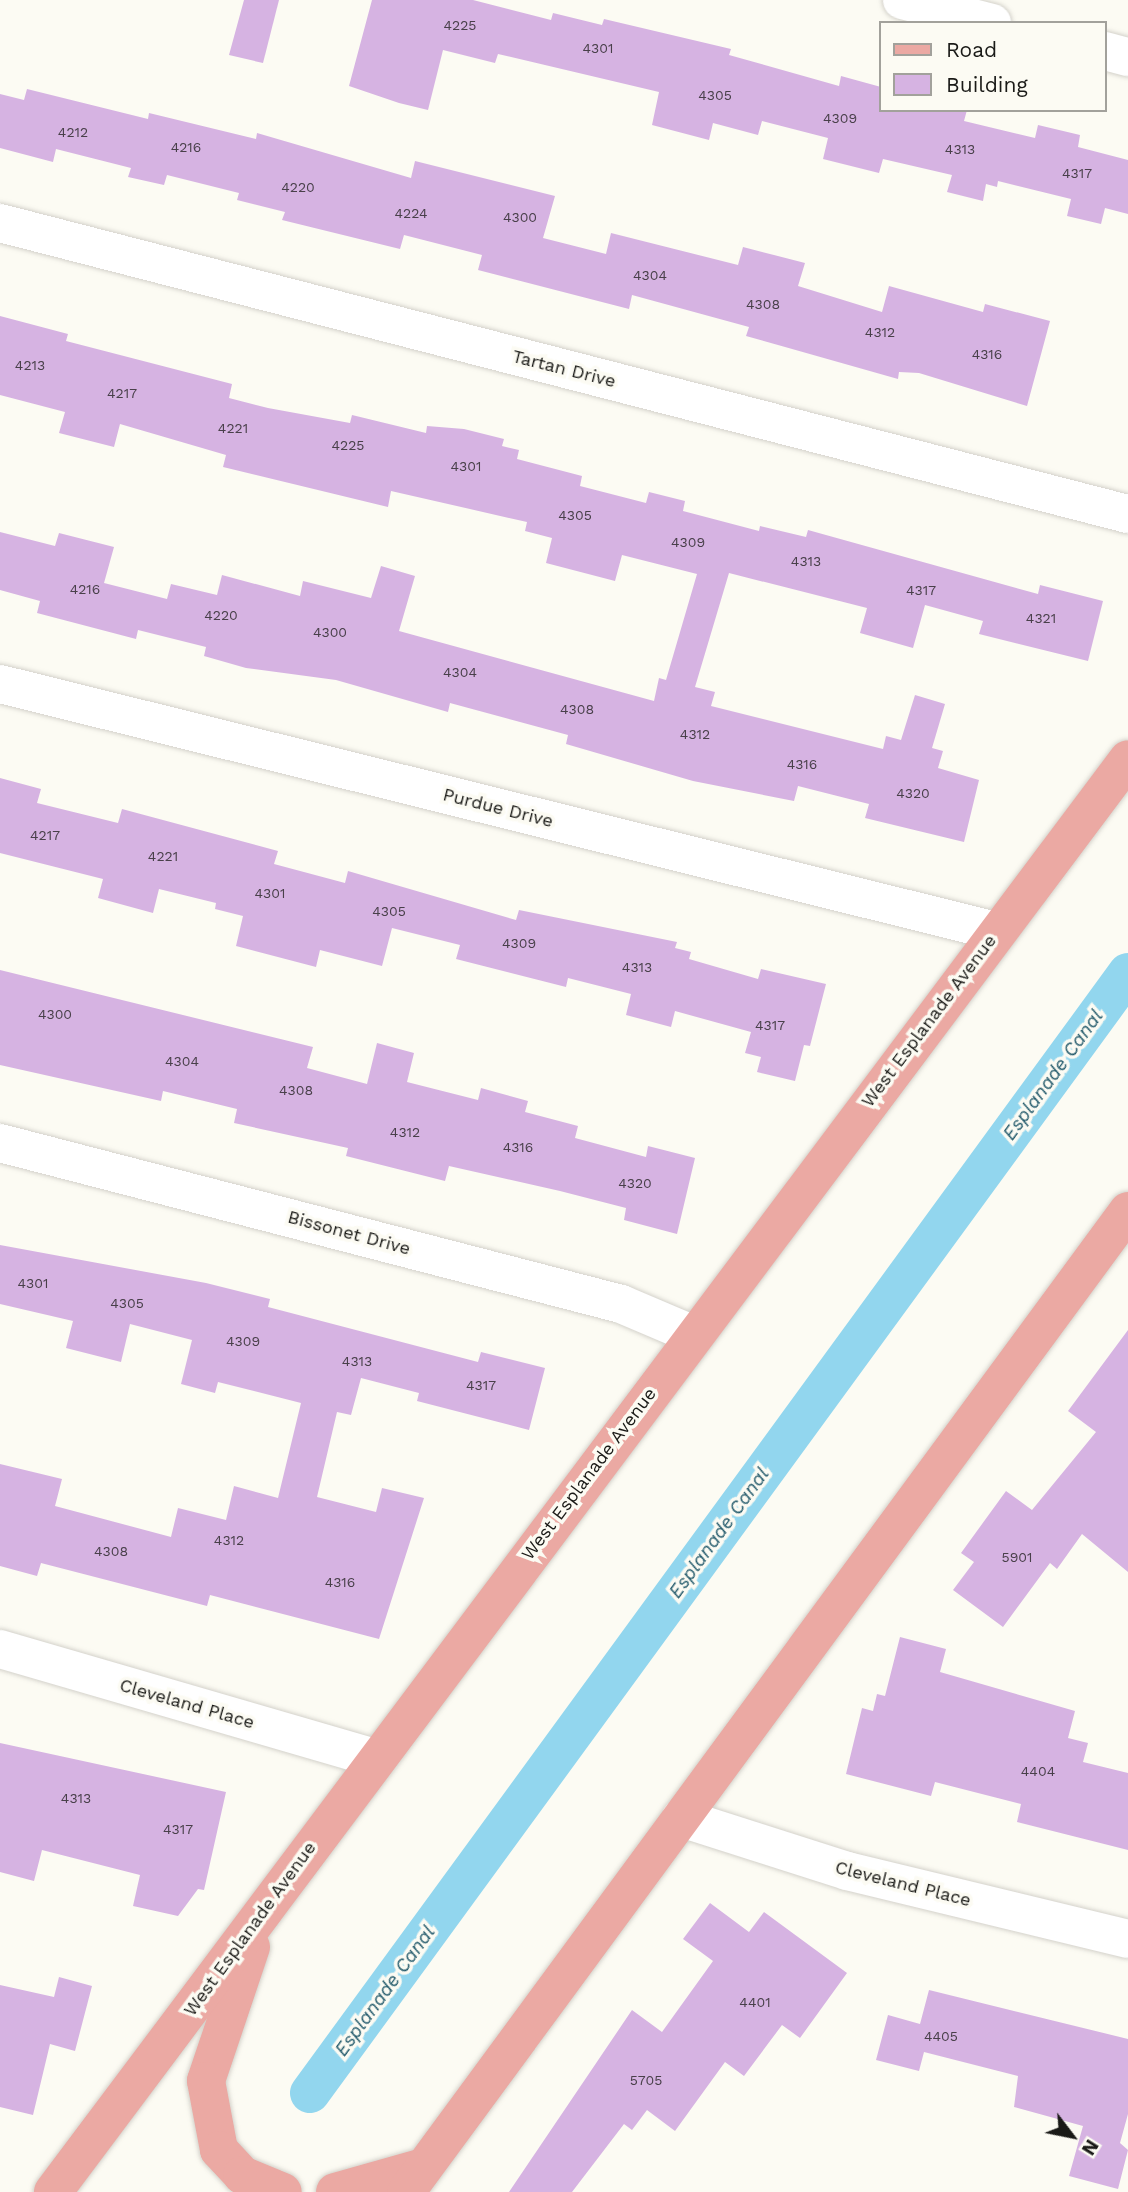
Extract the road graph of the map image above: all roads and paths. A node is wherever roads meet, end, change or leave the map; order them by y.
1 (902, 0) edge
2 (984, 21) edge
3 (1107, 52) edge
4 (1128, 57) edge
5 (0, 223) edge
6 (1128, 514) edge
7 (0, 684) edge
8 (1128, 759) edge
9 (996, 931) junction
10 (0, 1143) edge
11 (1128, 1211) edge
12 (694, 1335) junction
13 (0, 1649) edge
14 (375, 1758) junction
15 (681, 1818) junction
16 (260, 1919) junction
17 (1128, 1939) edge
18 (415, 2180) edge
19 (53, 2192) edge
20 (283, 2192) edge
21 (335, 2192) edge

1 - 2 street
3 - 4 street
5 - 6 street, Tartan Drive
7 - 9 street, Purdue Drive
8 - 9 main road, West Esplanade Avenue
9 - 12 main road, West Esplanade Avenue
10 - 12 street, Bissonet Drive
11 - 15 main road
12 - 14 main road, West Esplanade Avenue
13 - 14 street, Cleveland Place
14 - 16 main road, West Esplanade Avenue
15 - 17 street, Cleveland Place
15 - 18 main road
16 - 19 main road, West Esplanade Avenue
16 - 20 main road
18 - 21 main road

